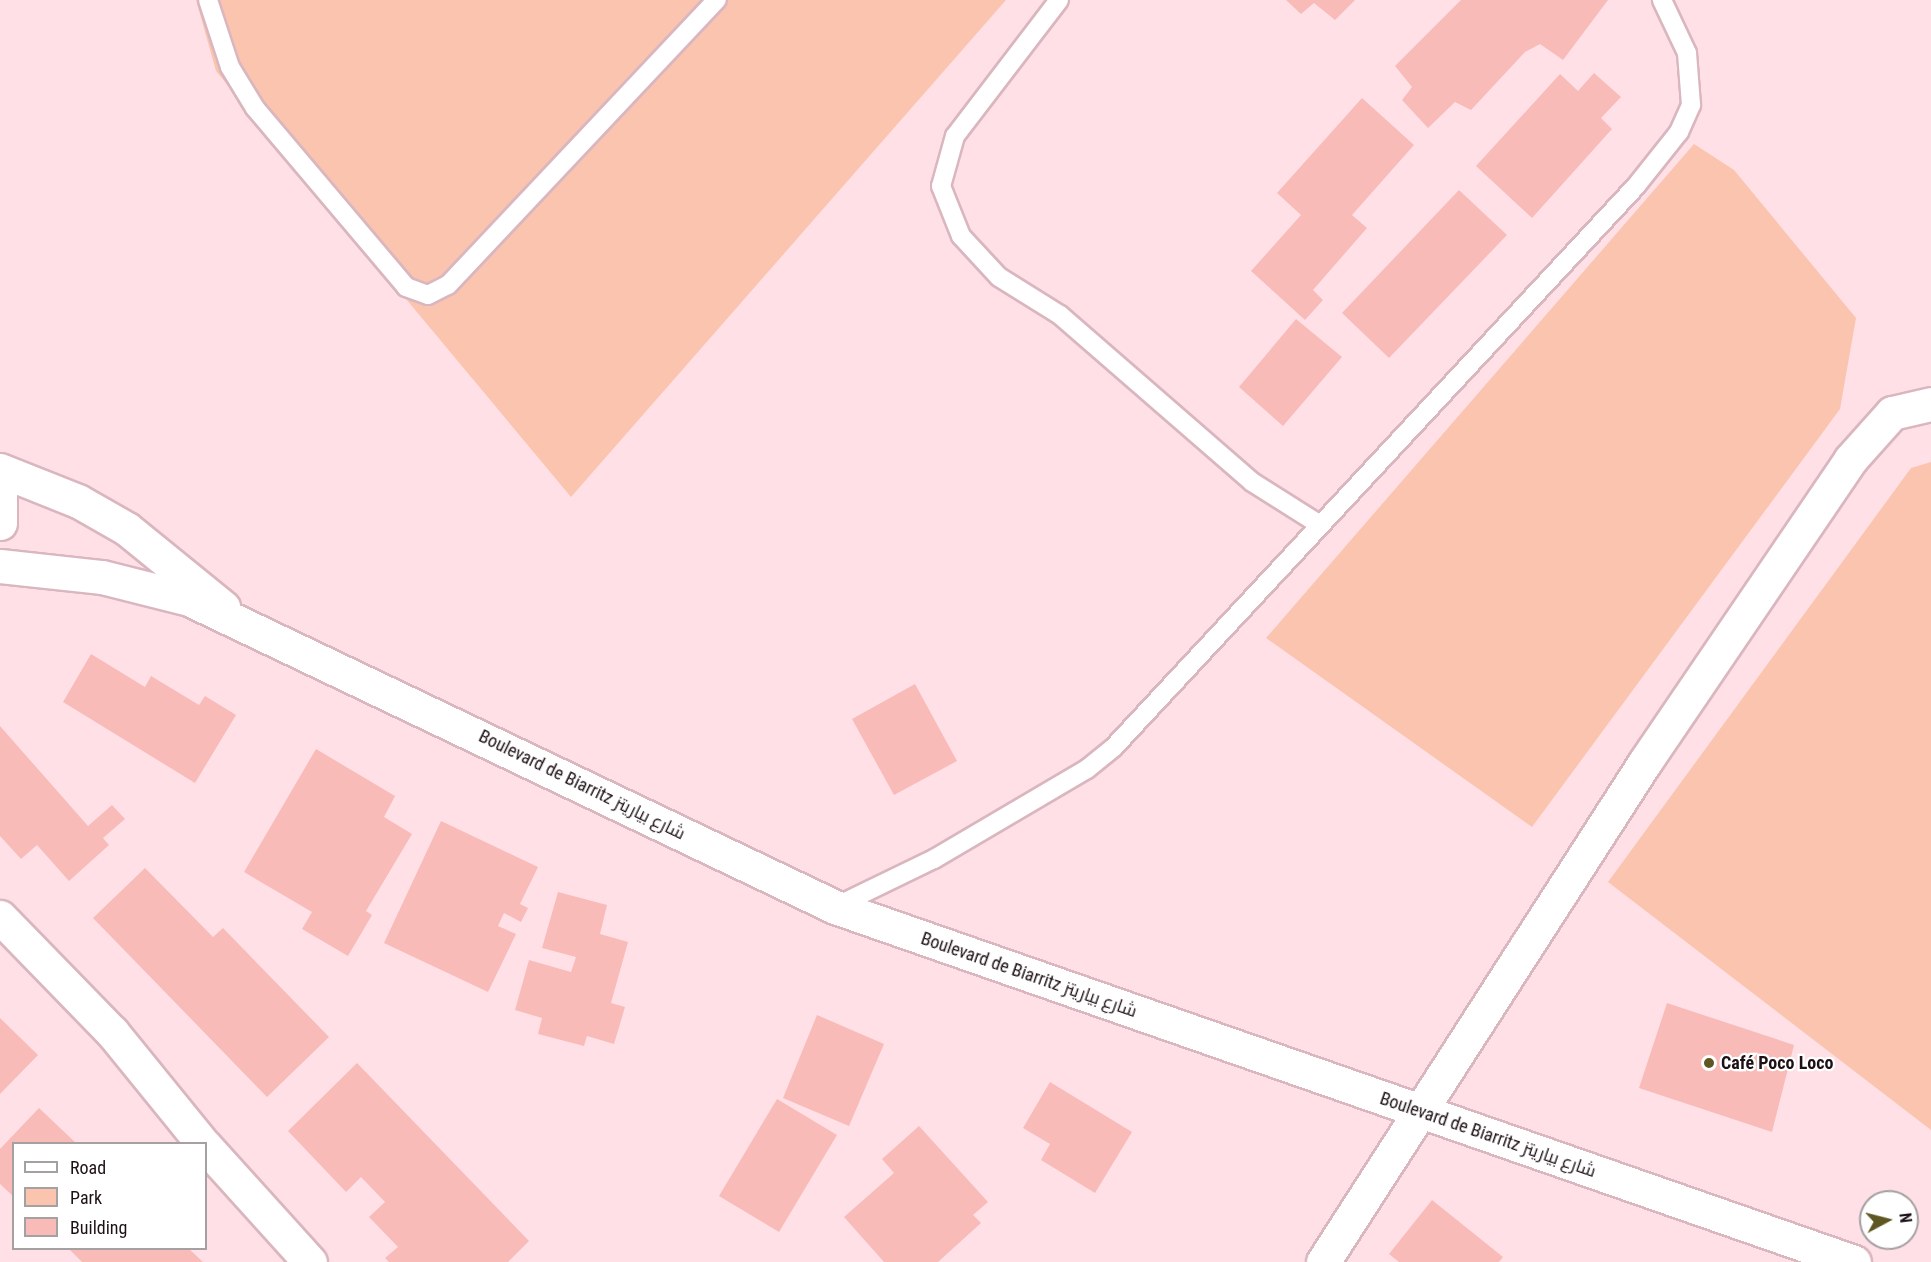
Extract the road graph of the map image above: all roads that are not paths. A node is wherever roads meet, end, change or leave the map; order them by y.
1 (208, 0) edge
2 (717, 0) edge
3 (1059, 0) edge
4 (1662, 0) edge
5 (1931, 404) edge
6 (0, 470) edge
7 (0, 490) edge
8 (1317, 522) junction
9 (0, 523) edge
10 (0, 566) edge
11 (233, 616) junction
12 (835, 907) junction
13 (0, 917) edge
14 (1423, 1112) junction
15 (202, 1142) edge
16 (207, 1148) edge
17 (310, 1262) edge
18 (1323, 1262) edge
19 (1854, 1262) edge

1 - 2 lane
3 - 8 lane
4 - 8 lane
5 - 14 street
6 - 11 street, Boulevard de Biarritz شارع بياريتز
7 - 9 street
8 - 12 lane
10 - 11 street, Boulevard de Biarritz شارع بياريتز
11 - 12 street, Boulevard de Biarritz شارع بياريتز
12 - 14 street, Boulevard de Biarritz شارع بياريتز
13 - 15 street
14 - 18 street
14 - 19 street, Boulevard de Biarritz شارع بياريتز
16 - 17 street

